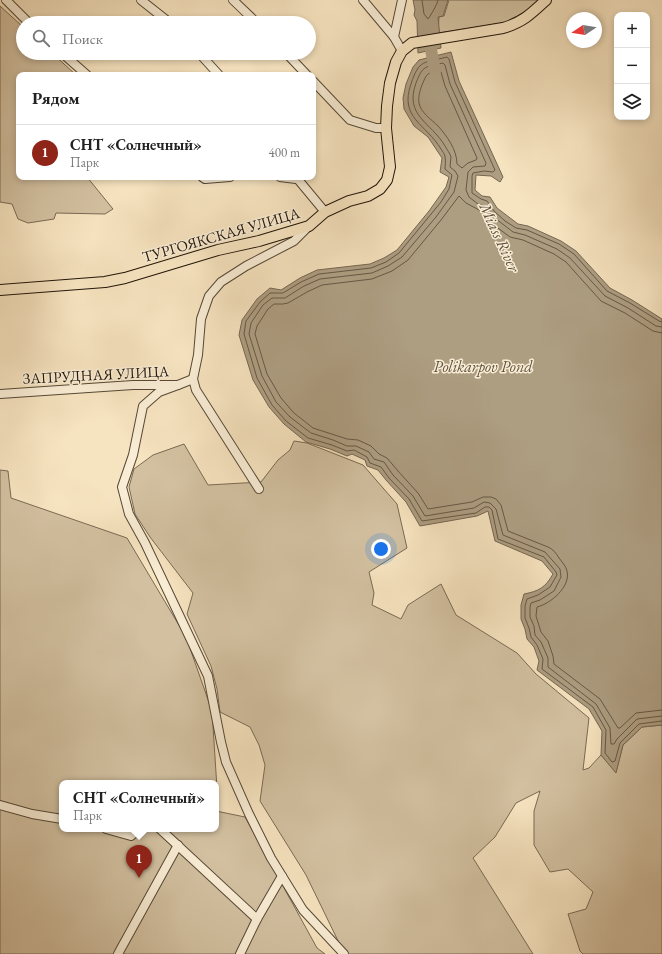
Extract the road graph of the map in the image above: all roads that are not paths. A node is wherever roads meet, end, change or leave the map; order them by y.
1 (6, 0) edge
2 (141, 0) edge
3 (233, 0) edge
4 (363, 0) edge
5 (402, 0) edge
6 (546, 0) edge
7 (22, 16) edge
8 (161, 16) edge
9 (250, 16) edge
10 (394, 37) junction
11 (402, 51) junction
12 (70, 60) edge
13 (205, 60) edge
14 (293, 60) edge
15 (84, 72) edge
16 (216, 72) edge
17 (304, 72) edge
18 (316, 84) edge
19 (386, 128) junction
20 (298, 180) edge
21 (325, 212) junction
22 (309, 226) junction
23 (0, 290) edge
24 (193, 379) junction
25 (178, 385) junction
26 (0, 394) edge
27 (259, 489) dead end
28 (0, 805) edge
29 (59, 818) edge
30 (117, 832) edge
31 (136, 832) edge
32 (163, 832) edge
33 (178, 845) junction
34 (282, 876) junction
35 (257, 919) junction
36 (118, 954) edge
37 (240, 954) edge
38 (344, 954) edge

1 - 7 street
2 - 8 street
3 - 9 street
4 - 10 street
5 - 10 street
6 - 11 main road, ТУРГОЯКСКАЯ УЛИЦА
10 - 11 street
11 - 19 main road, ТУРГОЯКСКАЯ УЛИЦА
12 - 15 street
13 - 16 street
14 - 17 street
18 - 19 street
19 - 21 main road, ТУРГОЯКСКАЯ УЛИЦА
20 - 21 street
21 - 22 main road, ТУРГОЯКСКАЯ УЛИЦА
22 - 23 main road, ТУРГОЯКСКАЯ УЛИЦА
22 - 24 street
24 - 25 street, ЗАПРУДНАЯ УЛИЦА
24 - 27 street
25 - 26 street, ЗАПРУДНАЯ УЛИЦА
25 - 34 street
28 - 29 street
30 - 31 street
32 - 33 street
33 - 35 street
33 - 36 street
34 - 35 street
34 - 38 street
35 - 37 street

